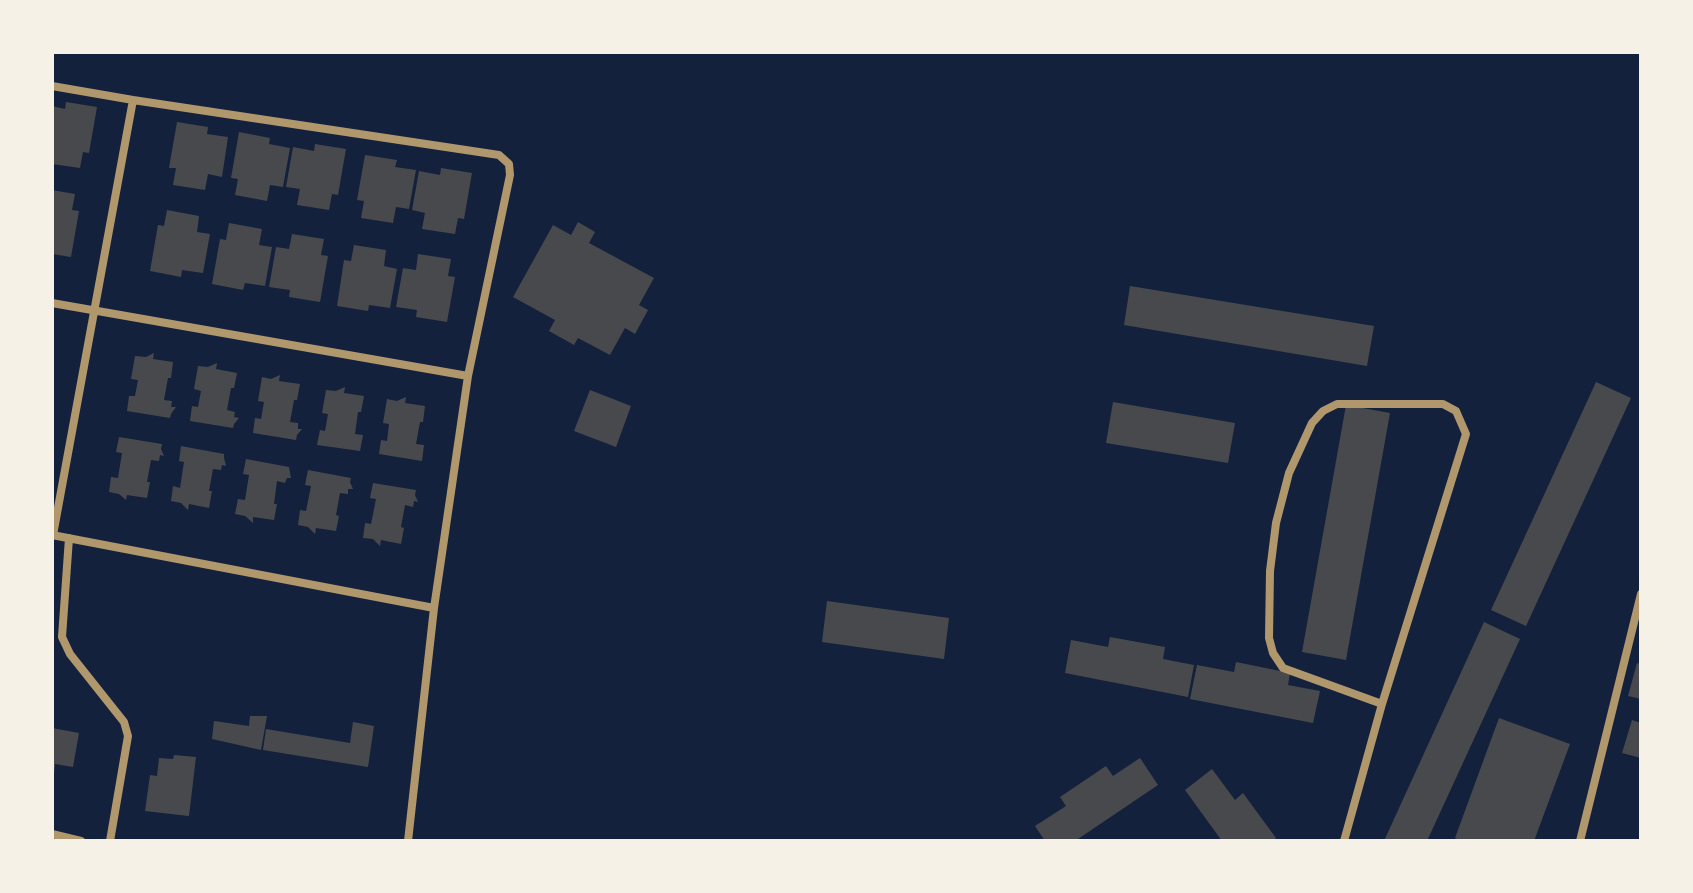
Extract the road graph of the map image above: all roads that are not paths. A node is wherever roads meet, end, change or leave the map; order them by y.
1 (52, 86) edge
2 (133, 100) junction
3 (52, 303) edge
4 (95, 310) junction
5 (468, 376) junction
6 (52, 535) edge
7 (69, 538) junction
8 (1641, 594) edge
9 (434, 608) junction
10 (1629, 645) junction
11 (1641, 648) edge
12 (1382, 704) junction
13 (52, 834) edge
14 (81, 841) edge
15 (110, 841) edge
16 (408, 841) edge
17 (1344, 841) edge
18 (1580, 841) edge

1 - 2 street
2 - 4 street
2 - 5 street
3 - 4 street
4 - 5 street
4 - 6 street
5 - 9 street
6 - 7 street
7 - 9 street
7 - 15 street
8 - 10 street
9 - 16 street
10 - 11 street
10 - 18 street
12 - 12 street
12 - 17 street
13 - 14 street

